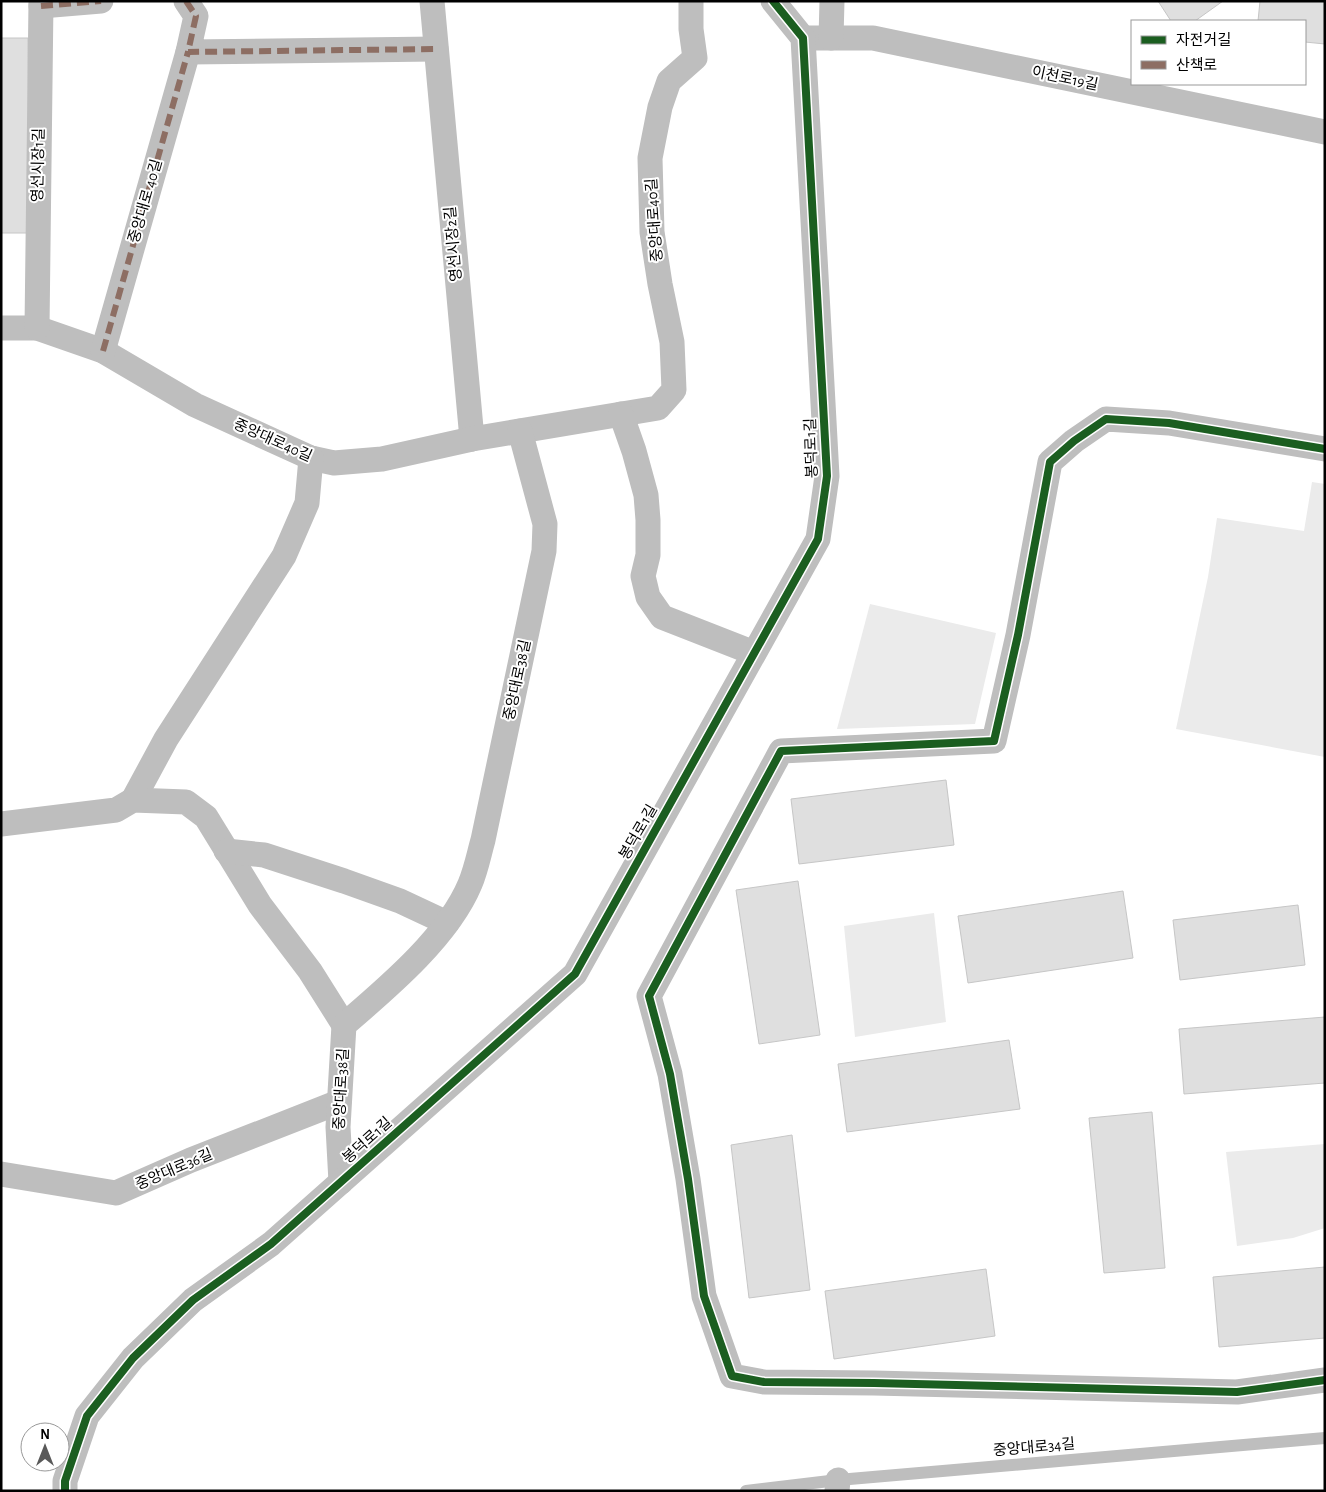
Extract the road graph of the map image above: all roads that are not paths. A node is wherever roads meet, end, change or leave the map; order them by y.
1 (101, 1) edge
2 (186, 1) edge
3 (432, 1) edge
4 (691, 1) edge
5 (773, 1) edge
6 (832, 1) edge
7 (41, 3) edge
8 (803, 38) junction
9 (831, 38) junction
10 (436, 49) junction
11 (188, 52) junction
12 (1325, 132) edge
13 (1, 328) edge
14 (37, 328) junction
15 (102, 351) junction
16 (621, 414) junction
17 (520, 430) junction
18 (472, 439) junction
19 (1325, 449) edge
20 (311, 458) junction
21 (754, 653) junction
22 (133, 800) junction
23 (1, 824) edge
24 (226, 851) junction
25 (446, 923) junction
26 (344, 1025) junction
27 (339, 1102) junction
28 (1, 1174) edge
29 (341, 1182) junction
30 (1325, 1380) edge
31 (1325, 1438) edge
32 (837, 1485) edge
33 (65, 1491) edge
34 (746, 1491) edge

1 - 7 street
2 - 11 street
3 - 10 street, 영선시장2길
4 - 16 street, 중앙대로40길
5 - 8 street
6 - 9 street
7 - 14 street, 영선시장1길
8 - 9 street, 이천로19길
8 - 21 street, 봉덕로1길
9 - 12 street, 이천로19길
10 - 11 street
10 - 18 street, 영선시장2길
11 - 15 street, 중앙대로 40길
13 - 14 street, 중앙대로40길
14 - 15 street, 중앙대로40길
15 - 20 street, 중앙대로40길
16 - 17 street, 중앙대로40길
16 - 21 street
17 - 18 street, 중앙대로40길
17 - 25 street, 중앙대로38길
18 - 20 street, 중앙대로40길
19 - 30 street
20 - 22 street
21 - 29 street, 봉덕로1길
22 - 23 street
22 - 24 street
24 - 25 street
24 - 26 street
25 - 26 street, 중앙대로38길
26 - 27 street, 중앙대로38길
27 - 28 street, 중앙대로36길
27 - 29 street, 중앙대로38길
29 - 33 street, 봉덕로1길
31 - 32 lane, 중앙대로34길
32 - 34 lane, 중앙대로34길

